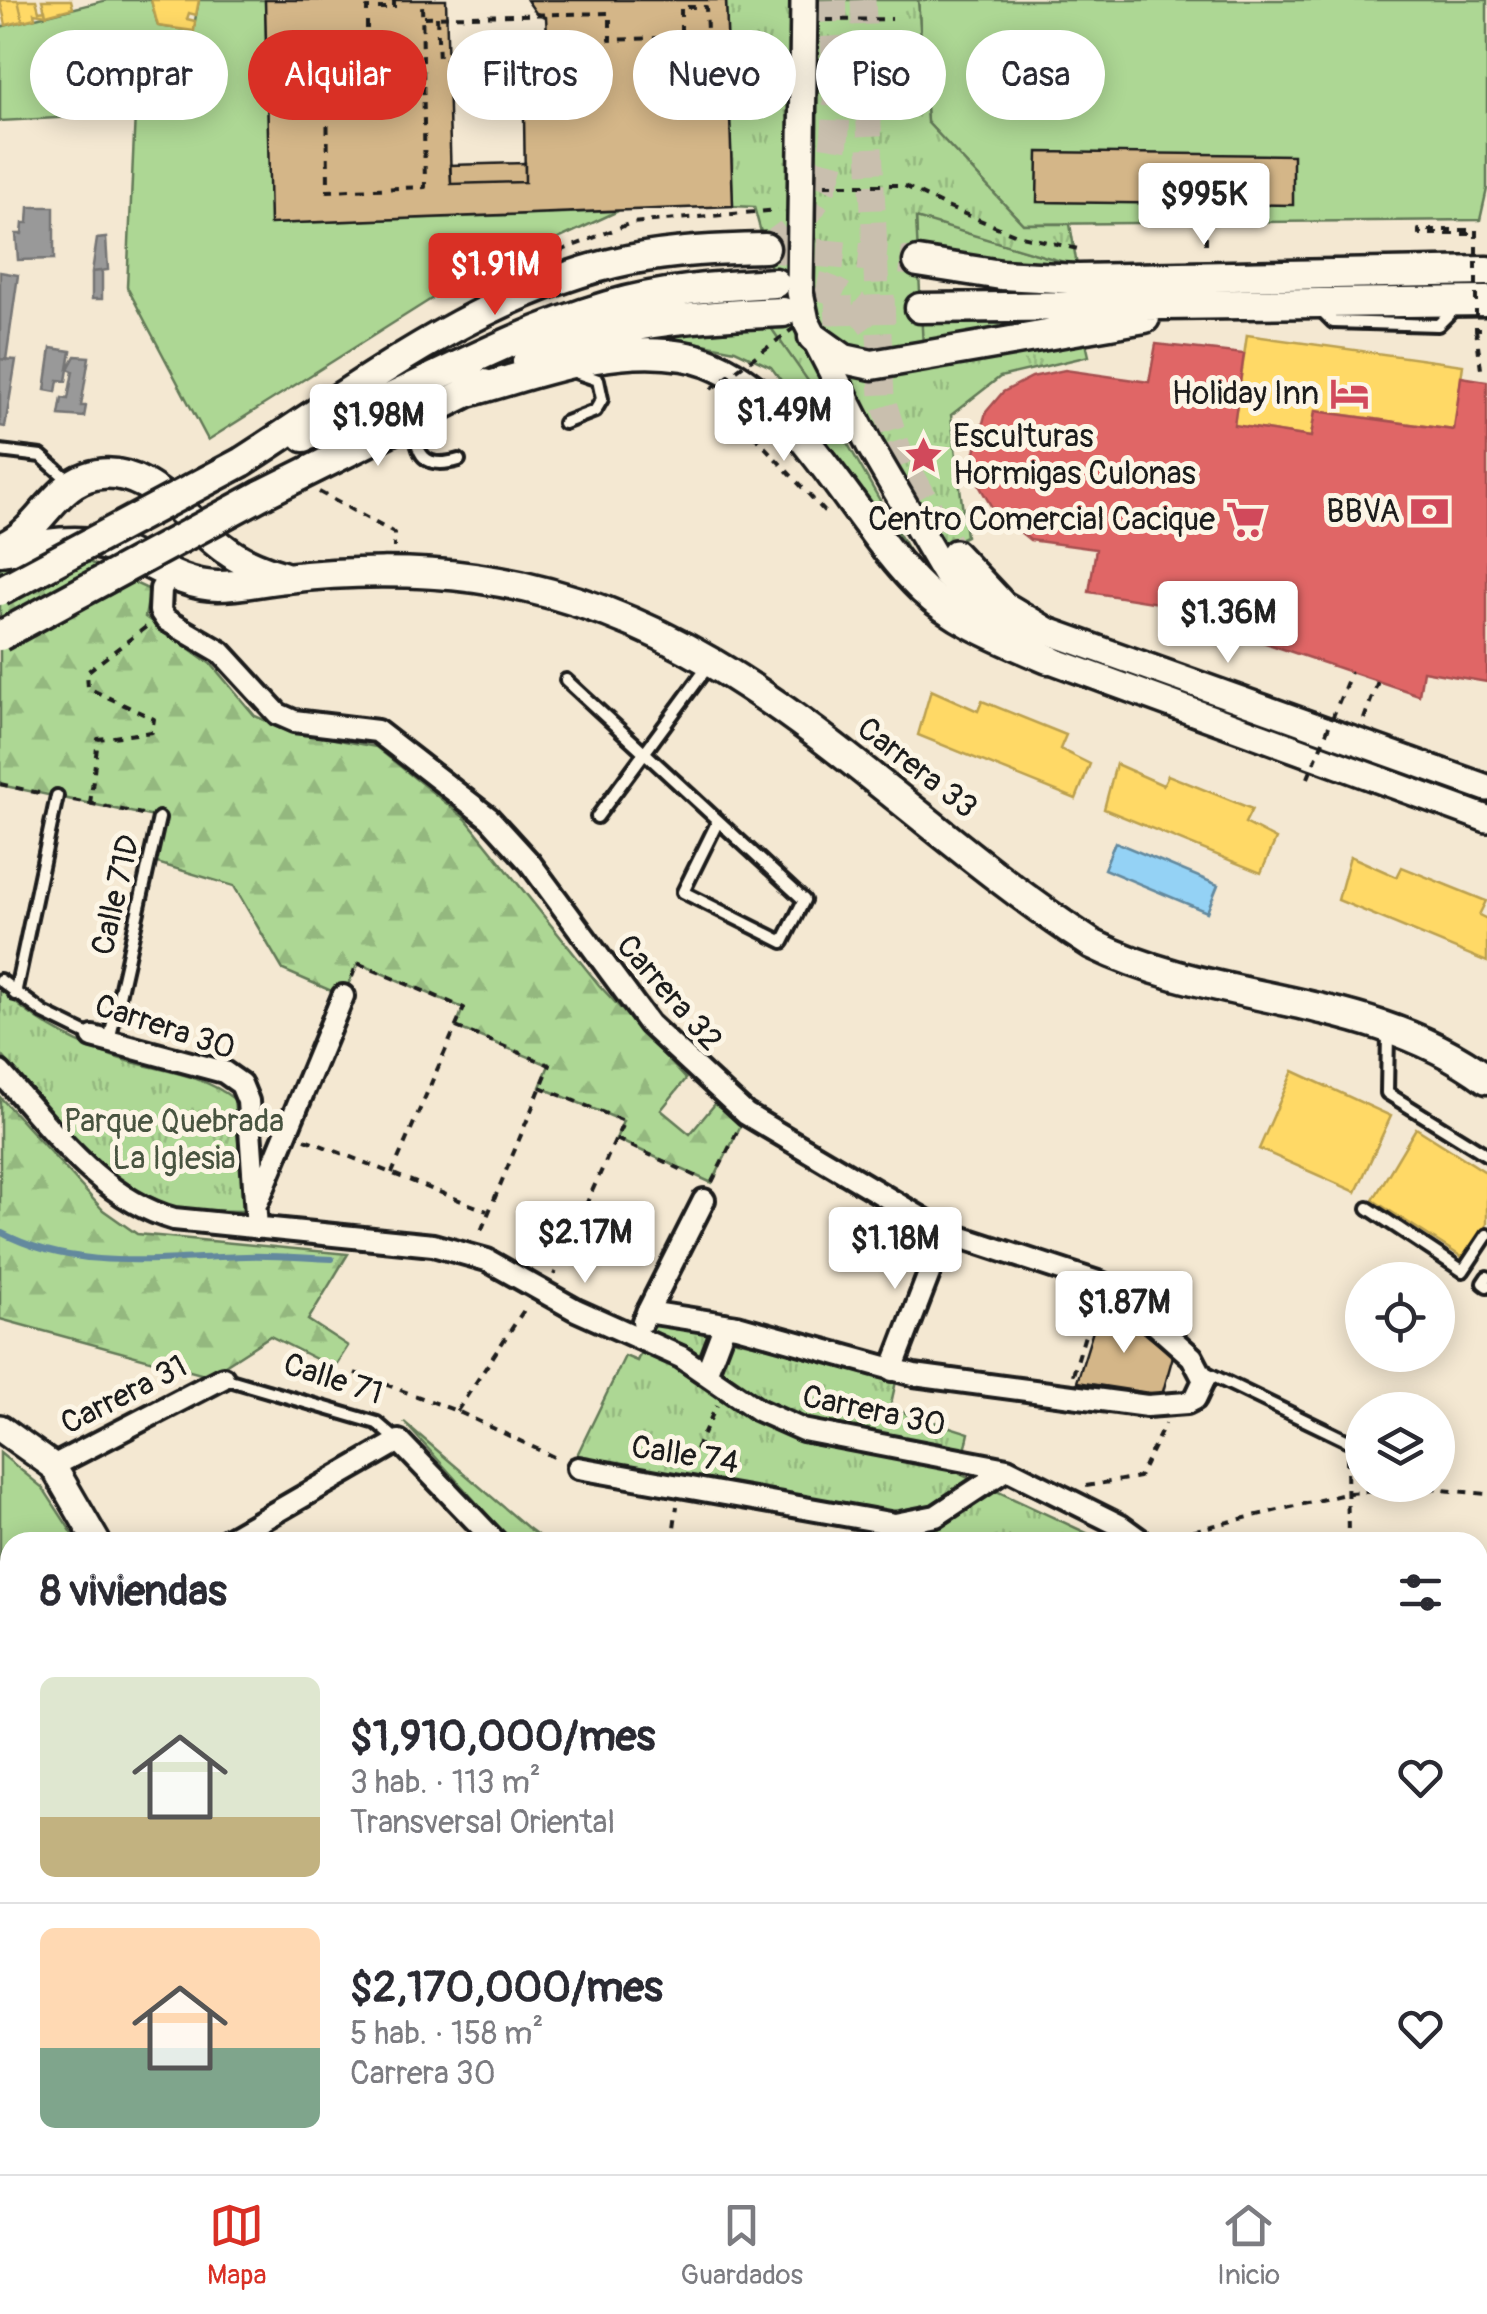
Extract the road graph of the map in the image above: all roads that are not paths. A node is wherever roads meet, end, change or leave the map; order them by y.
1 (810, 10) edge
2 (766, 248) tunnel mouth
3 (918, 262) tunnel mouth
4 (1487, 271) edge
5 (775, 284) tunnel mouth
6 (1223, 304) junction
7 (920, 308) tunnel mouth
8 (1481, 315) edge
9 (797, 326) junction
10 (539, 372) junction
11 (468, 392) junction
12 (415, 418) junction
13 (564, 423) dead end
14 (0, 450) edge
15 (459, 460) dead end
16 (242, 462) junction
17 (73, 484) junction
18 (204, 534) junction
19 (74, 542) junction
20 (0, 549) edge
21 (956, 554) tunnel mouth
22 (175, 576) junction
23 (288, 578) junction
24 (0, 591) edge
25 (0, 636) edge
26 (1048, 659) junction
27 (710, 666) junction
28 (566, 680) dead end
29 (645, 754) junction
30 (1487, 788) edge
31 (57, 796) road end
32 (597, 817) dead end
33 (160, 818) road end
34 (1487, 819) edge
35 (718, 821) junction
36 (0, 980) edge
37 (15, 994) junction
38 (343, 996) road end
39 (1388, 1025) junction
40 (101, 1039) junction
41 (0, 1072) edge
42 (1487, 1079) edge
43 (1487, 1155) edge
44 (708, 1191) road end
45 (1368, 1208) dead end
46 (256, 1217) junction
47 (945, 1232) junction
48 (1487, 1235) edge
49 (1487, 1277) edge
50 (1487, 1286) edge
51 (647, 1312) junction
52 (725, 1324) junction
53 (635, 1336) junction
54 (892, 1370) junction
55 (706, 1374) junction
56 (223, 1378) joint
57 (1201, 1380) junction
58 (0, 1428) edge
59 (1345, 1440) edge
60 (399, 1441) junction
61 (53, 1466) junction
62 (578, 1468) road end
63 (1007, 1469) junction
64 (91, 1532) edge
65 (241, 1532) edge
66 (486, 1532) edge
67 (1126, 1532) edge

1 - 9 street
2 - 16 main road
3 - 4 main road
5 - 16 main road
6 - 7 main road
6 - 8 main road
6 - 9 main road
9 - 11 main road
9 - 26 street
10 - 11 main road
10 - 13 lane
10 - 26 main road
11 - 12 main road
12 - 15 lane
12 - 25 main road, bridge
14 - 17 lane
16 - 24 main road, bridge
17 - 18 main road, Carrera 33
17 - 19 main road
17 - 20 main road, Carrera 33
18 - 22 main road
18 - 23 main road, Carrera 33
19 - 20 main road, Carrera 33
19 - 22 main road, Carrera 33
21 - 30 street
22 - 23 main road, Carrera 33
22 - 47 street, Carrera 32
23 - 27 main road, Carrera 33
26 - 34 street
27 - 29 lane
27 - 39 main road, Carrera 33
28 - 29 lane
29 - 32 lane
29 - 35 lane
31 - 37 lane
33 - 40 lane, Calle 71D
35 - 35 lane
36 - 37 lane, Carrera 30
37 - 40 lane, Carrera 30
38 - 46 street
39 - 42 main road, Carrera 33
39 - 43 lane
40 - 46 street, Carrera 30
41 - 46 street, Carrera 30
44 - 51 street
45 - 48 lane
46 - 53 street, Carrera 30
47 - 54 street
47 - 57 street, Carrera 32
49 - 50 lane
51 - 52 street
51 - 53 street
52 - 54 street
52 - 55 street
53 - 55 street, Carrera 30
54 - 57 street
55 - 63 street, Carrera 30
56 - 60 lane, Calle 71
56 - 61 street, Carrera 31
57 - 59 lane
58 - 61 street
60 - 65 street
60 - 66 street, Calle 71
61 - 64 street
62 - 63 street, Calle 74
63 - 67 street, Carrera 30

